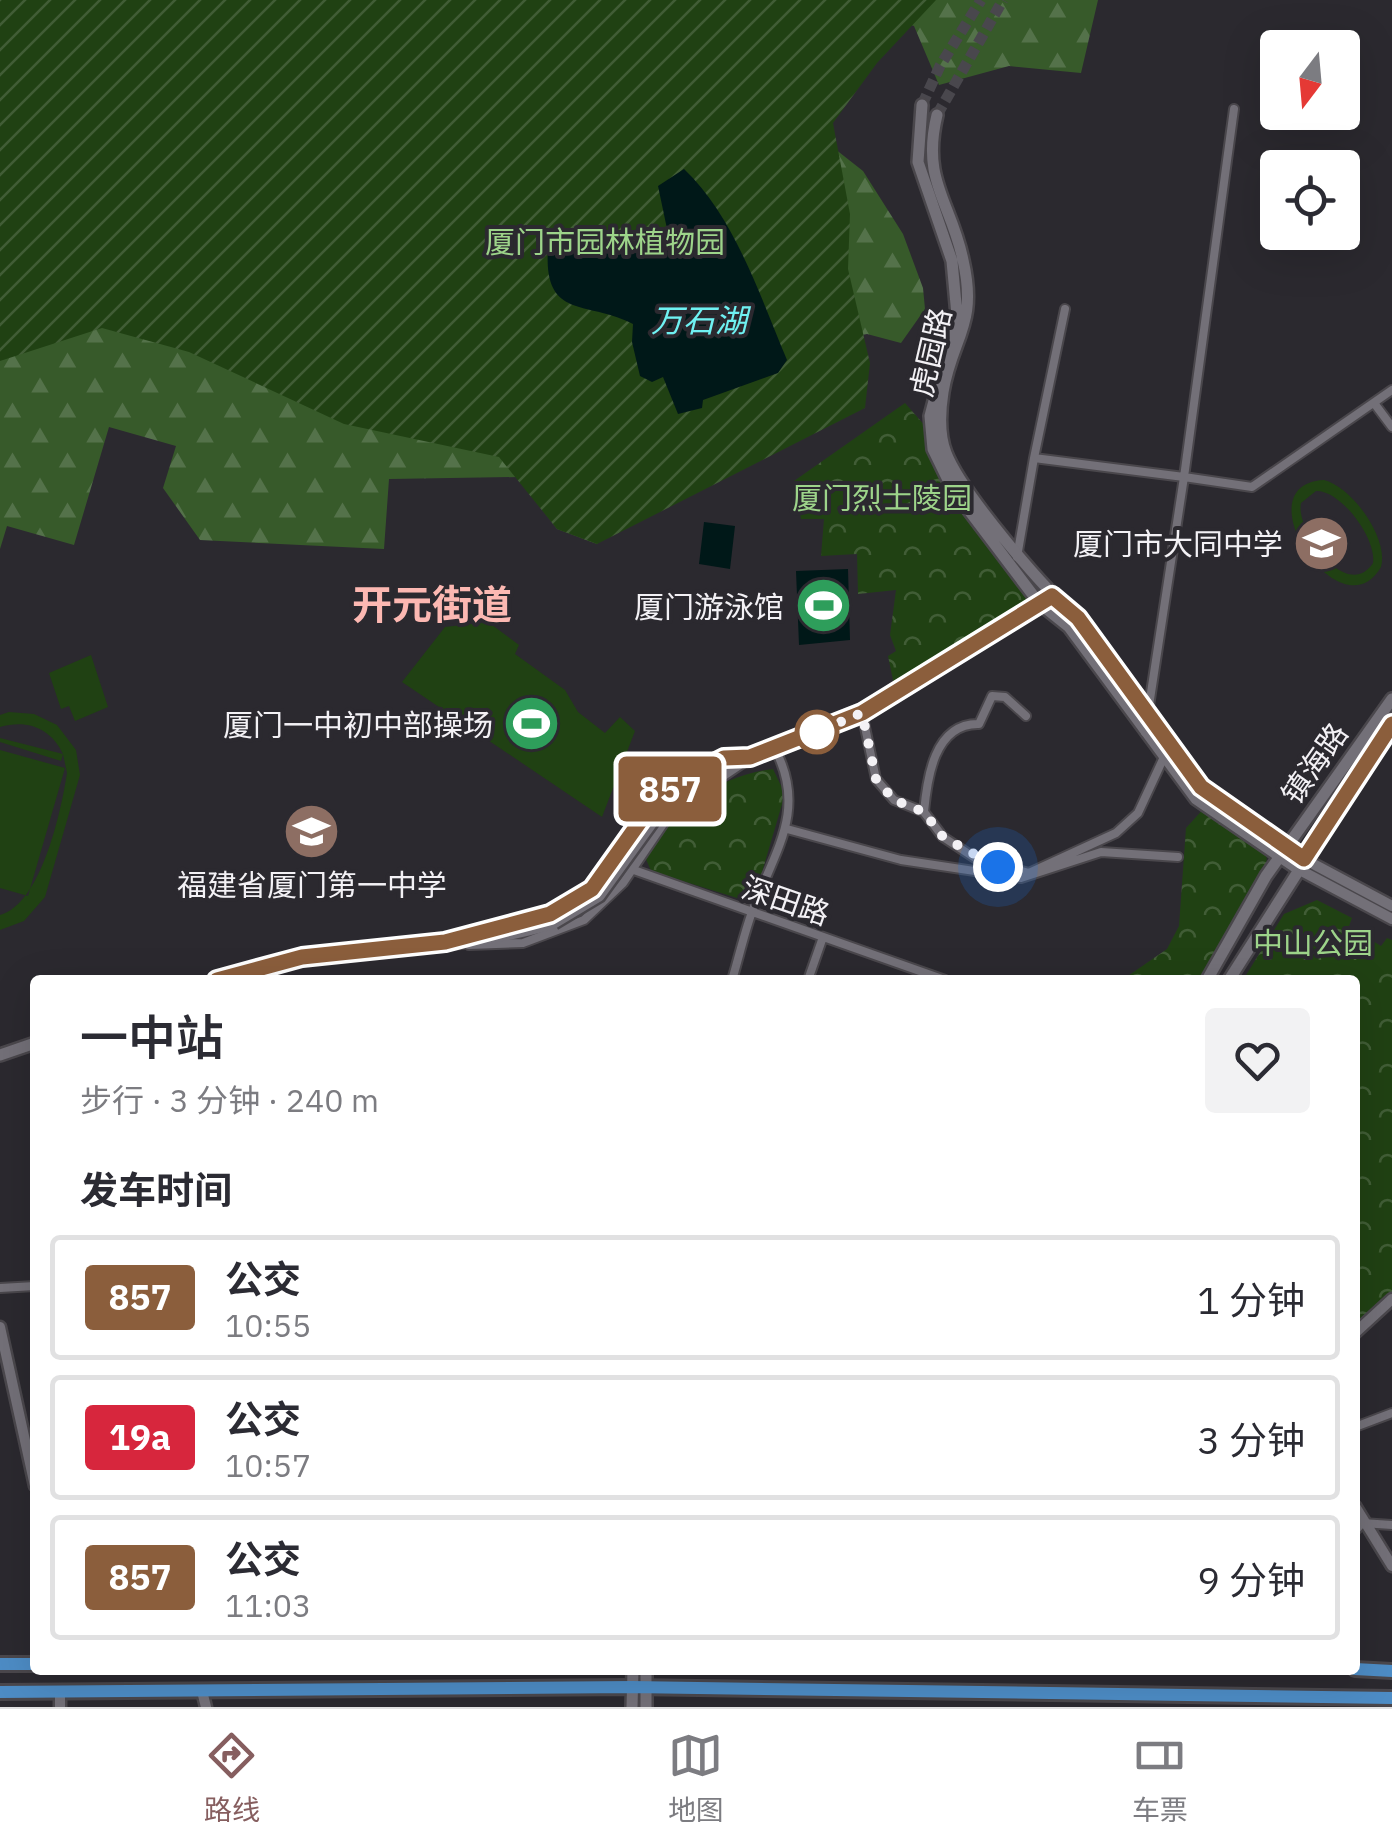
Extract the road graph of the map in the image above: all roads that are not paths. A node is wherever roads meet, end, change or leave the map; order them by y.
1 (922, 105) tunnel mouth
2 (1234, 108) dead end
3 (937, 115) tunnel mouth
4 (1065, 309) dead end
5 (1392, 390) edge
6 (1374, 403) junction
7 (1392, 427) edge
8 (1034, 458) junction
9 (1184, 476) junction
10 (1018, 550) junction
11 (1016, 566) junction
12 (1046, 599) junction
13 (1392, 699) edge
14 (862, 713) junction
15 (1026, 716) dead end
16 (1148, 716) junction
17 (1392, 724) edge
18 (1145, 732) junction
19 (774, 749) junction
20 (1164, 756) junction
21 (750, 757) junction
22 (924, 812) junction
23 (787, 829) junction
24 (1284, 853) junction
25 (1178, 858) dead end
26 (612, 863) junction
27 (1301, 864) junction
28 (631, 870) junction
29 (1392, 906) edge
30 (752, 912) junction
31 (1392, 919) edge
32 (823, 937) junction
33 (445, 942) junction
34 (235, 975) edge
35 (733, 975) edge
36 (810, 975) edge
37 (922, 975) edge
38 (1210, 975) edge
39 (1231, 975) edge
40 (30, 1045) edge
41 (0, 1054) edge
42 (30, 1286) edge
43 (0, 1288) edge
44 (1392, 1300) edge
45 (0, 1327) edge
46 (1360, 1329) edge
47 (1391, 1411) edge
48 (1360, 1425) edge
49 (30, 1463) edge
50 (1392, 1525) edge
51 (1360, 1527) edge
52 (1360, 1529) edge
53 (1392, 1566) edge
54 (0, 1664) edge
55 (30, 1664) edge
56 (1360, 1670) edge
57 (1392, 1671) edge
58 (635, 1675) edge
59 (644, 1675) edge
60 (639, 1688) junction
61 (983, 1690) junction
62 (202, 1691) junction
63 (0, 1692) edge
64 (60, 1692) junction
65 (1392, 1698) edge
66 (1268, 1701) edge
67 (60, 1707) edge
68 (206, 1707) edge
69 (632, 1707) edge
70 (646, 1707) edge
71 (983, 1707) edge

1 - 11 main road, 虎园路
2 - 9 street
3 - 10 main road, 虎园路
4 - 8 street
5 - 6 street
6 - 7 street
6 - 9 street
8 - 9 street
8 - 10 street
9 - 16 street
10 - 11 street
10 - 12 main road, 虎园路
11 - 12 main road, 虎园路
12 - 14 main road
12 - 16 main road, 虎园路
12 - 18 main road, 虎园路
13 - 24 main road, 镇海路
14 - 19 main road
14 - 22 street
15 - 22 street
16 - 18 street
16 - 24 main road, 虎园路
17 - 27 main road, 镇海路
18 - 20 main road, 虎园路
19 - 21 main road
19 - 23 street
20 - 22 street
20 - 24 main road, 虎园路
21 - 26 street
21 - 28 street
21 - 33 main road, bridge
23 - 25 street
23 - 30 street
24 - 27 main road, 虎园路
24 - 38 main road, 镇海路
26 - 28 street, 深田路
26 - 33 street
27 - 29 street
27 - 31 street
27 - 39 main road, 镇海路
28 - 30 street, 深田路
28 - 33 street
30 - 32 street, 深田路
30 - 35 street
32 - 36 street
32 - 37 street, 深田路
33 - 34 main road
40 - 41 main road
42 - 43 street
44 - 46 street
45 - 49 street
47 - 48 street
50 - 51 street
52 - 53 street
54 - 55 main road
56 - 57 main road
58 - 60 main road
59 - 60 main road
60 - 61 main road
60 - 62 main road
60 - 69 main road
60 - 70 main road
61 - 66 main road
61 - 71 street
62 - 64 main road
62 - 68 street
63 - 64 main road
64 - 67 street
65 - 66 main road

